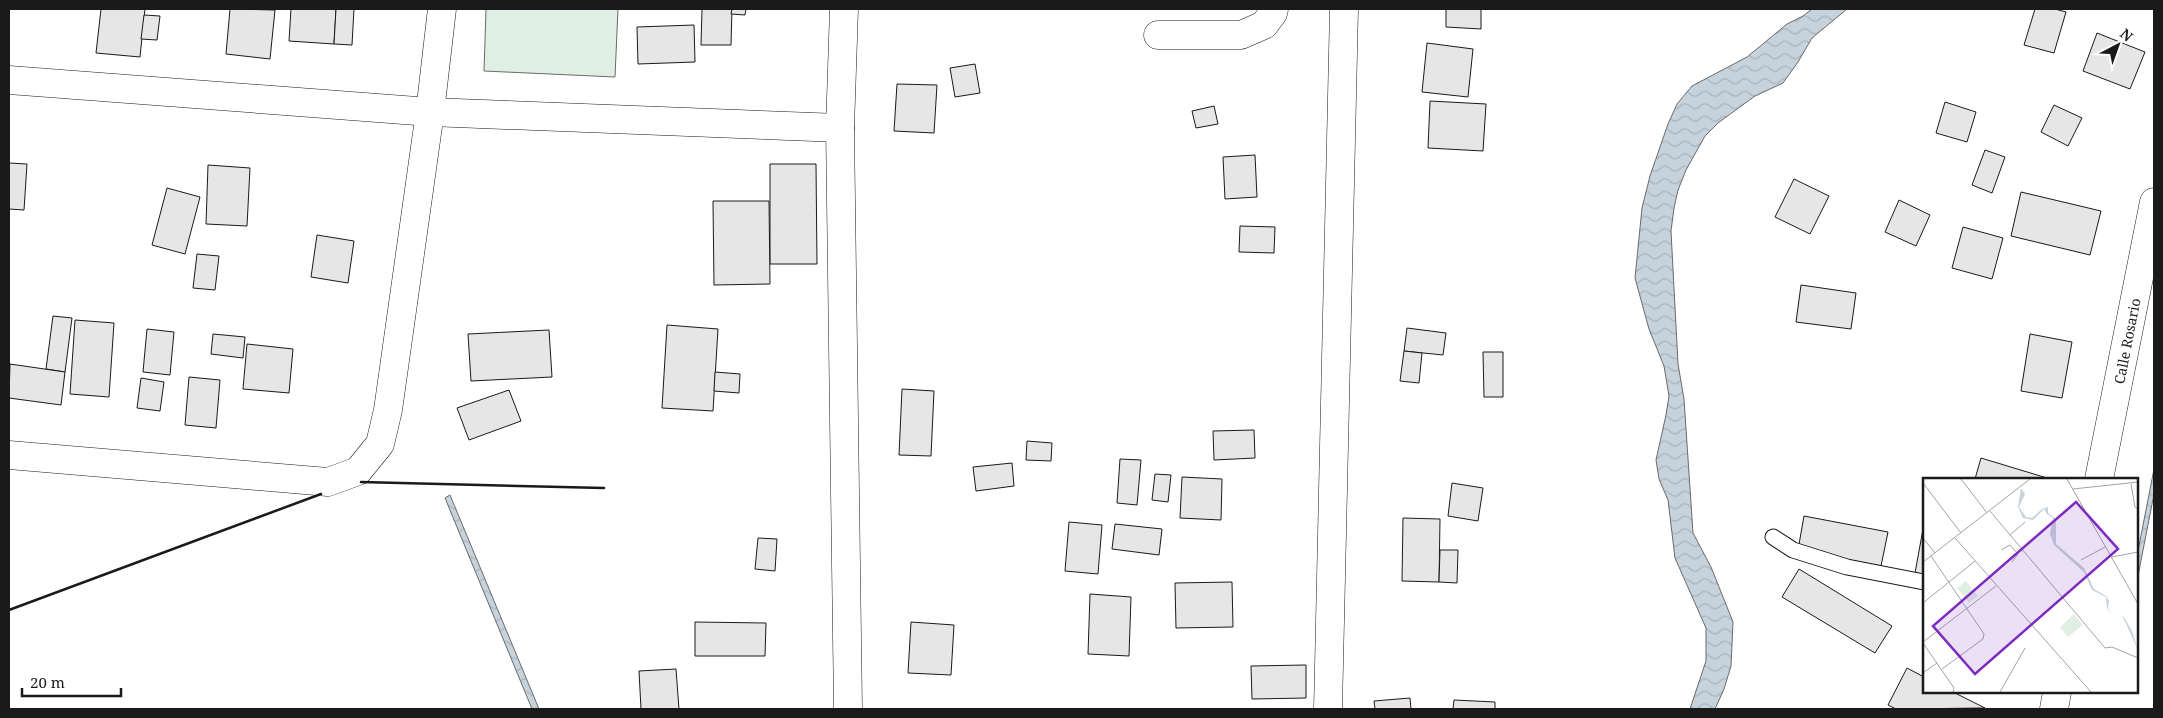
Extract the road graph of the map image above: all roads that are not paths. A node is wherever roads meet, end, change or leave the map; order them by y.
1 (442, 9) edge
2 (844, 9) edge
3 (1274, 9) edge
4 (1344, 9) edge
5 (1158, 35) dead end
6 (9, 80) edge
7 (430, 112) junction
8 (840, 128) junction
9 (2154, 202) edge
10 (9, 456) edge
11 (2099, 478) edge
12 (1773, 537) dead end
13 (1923, 582) edge
14 (2057, 693) edge
15 (848, 709) edge
16 (1328, 709) edge
17 (2054, 709) edge

1 - 7 street
2 - 8 street
3 - 5 street
4 - 16 street
6 - 7 street
7 - 8 street
7 - 10 street
8 - 15 street
9 - 11 street, Calle Rosario
12 - 13 lane
14 - 17 street

